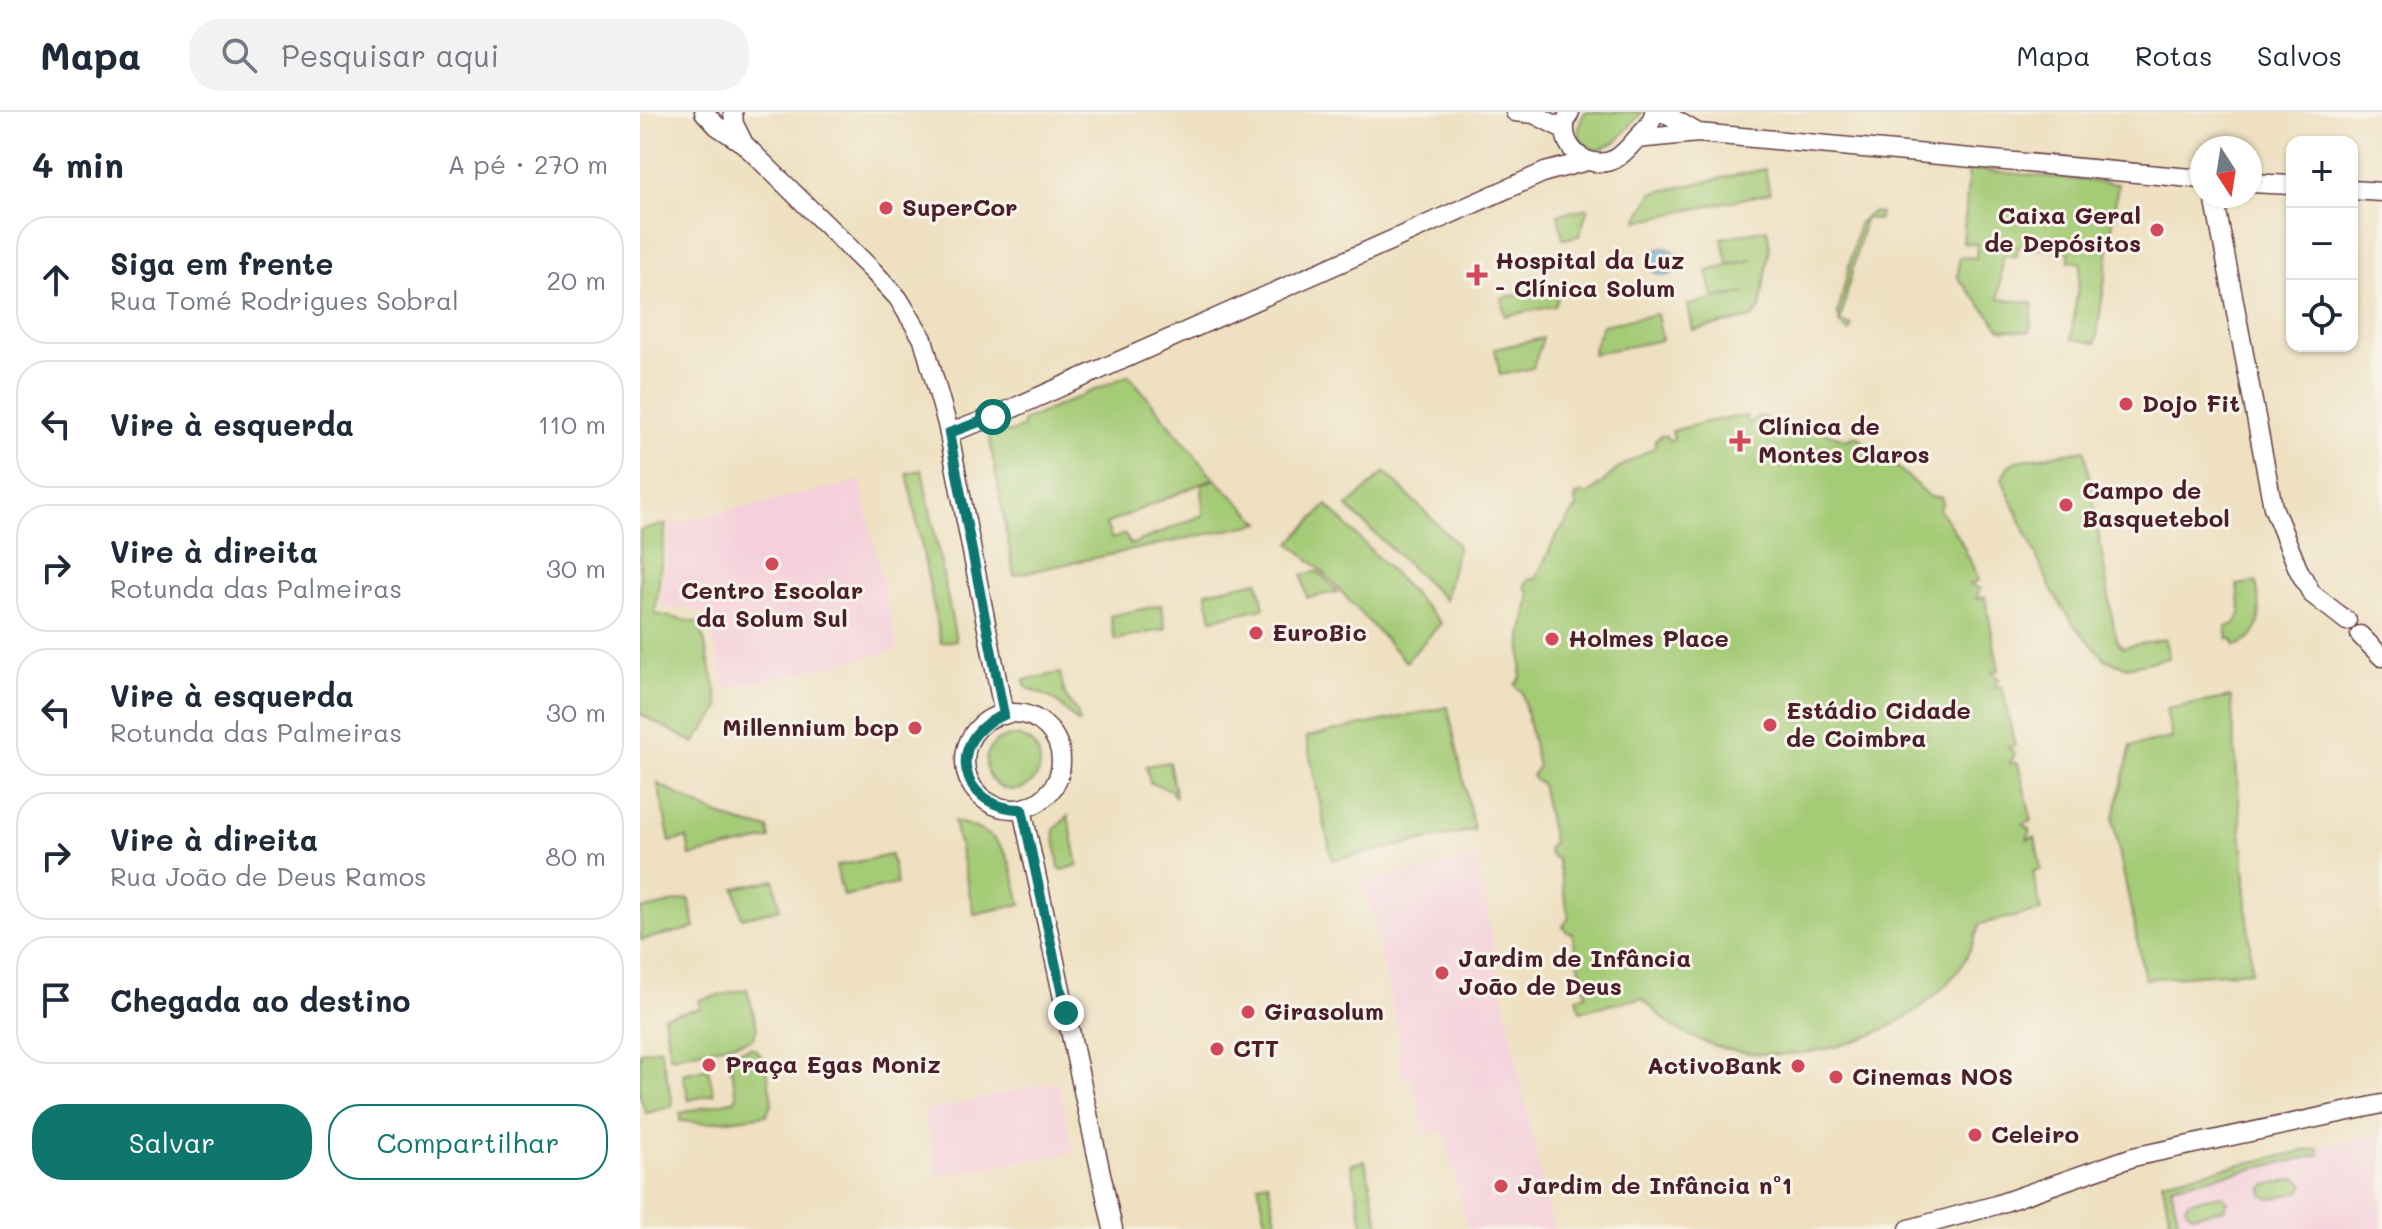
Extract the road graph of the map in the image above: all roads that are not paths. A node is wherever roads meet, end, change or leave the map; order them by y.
1 (704, 112) edge
2 (733, 112) edge
3 (1515, 112) edge
4 (1654, 112) edge
5 (1662, 112) edge
6 (1567, 127) edge
7 (1698, 133) junction
8 (1636, 139) junction
9 (744, 144) junction
10 (1587, 161) junction
11 (1545, 172) junction
12 (2190, 178) edge
13 (2262, 184) edge
14 (2286, 185) edge
15 (2358, 190) edge
16 (2382, 192) edge
17 (2216, 208) edge
18 (949, 433) junction
19 (2347, 621) dead end
20 (2360, 635) dead end
21 (2382, 657) edge
22 (1004, 715) junction
23 (1022, 809) junction
24 (2382, 1104) edge
25 (1113, 1229) edge
26 (1909, 1229) edge

1 - 9 main road
2 - 9 main road
3 - 6 main road
4 - 8 main road
5 - 7 main road
6 - 10 main road
6 - 11 main road
7 - 8 main road
7 - 12 main road
8 - 10 main road
9 - 18 main road
10 - 11 main road
11 - 18 main road
13 - 14 main road
15 - 16 main road
17 - 19 main road
18 - 22 main road
20 - 21 main road
22 - 23 main road
22 - 23 main road
23 - 25 main road
24 - 26 main road

